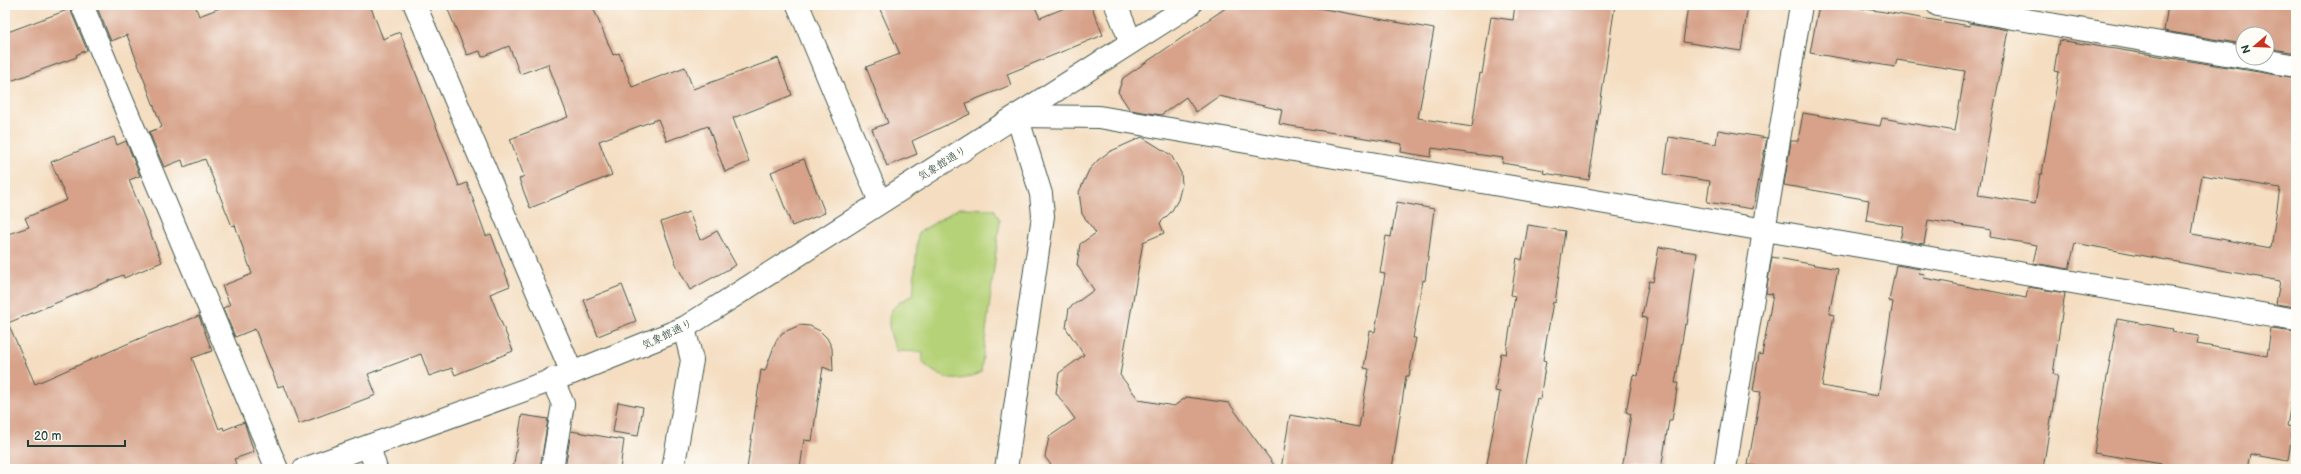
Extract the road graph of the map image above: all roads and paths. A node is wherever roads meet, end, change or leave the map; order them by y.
1 (82, 5) edge
2 (415, 5) edge
3 (798, 5) edge
4 (1116, 5) edge
5 (1190, 5) edge
6 (1801, 5) edge
7 (1938, 5) edge
8 (1132, 42) junction
9 (2235, 56) edge
10 (2275, 62) edge
11 (2296, 66) edge
12 (1016, 116) junction
13 (880, 202) junction
14 (1763, 231) junction
15 (2296, 320) edge
16 (684, 328) junction
17 (562, 376) junction
18 (369, 446) junction
19 (277, 469) edge
20 (304, 469) edge
21 (376, 469) edge
22 (552, 469) edge
23 (673, 469) edge
24 (1006, 469) edge
25 (1725, 469) edge

1 - 19 street
2 - 17 street
3 - 13 street
4 - 8 street
5 - 8 street, 気象館通り
6 - 14 street
7 - 9 street
8 - 12 street, 気象館通り
10 - 11 street
12 - 13 street, 気象館通り
12 - 14 street
12 - 24 street
13 - 16 street, 気象館通り
14 - 15 street
14 - 25 street
16 - 17 street, 気象館通り
16 - 23 street
17 - 18 street, 気象館通り
17 - 22 street
18 - 20 street, 気象館通り
18 - 21 street

